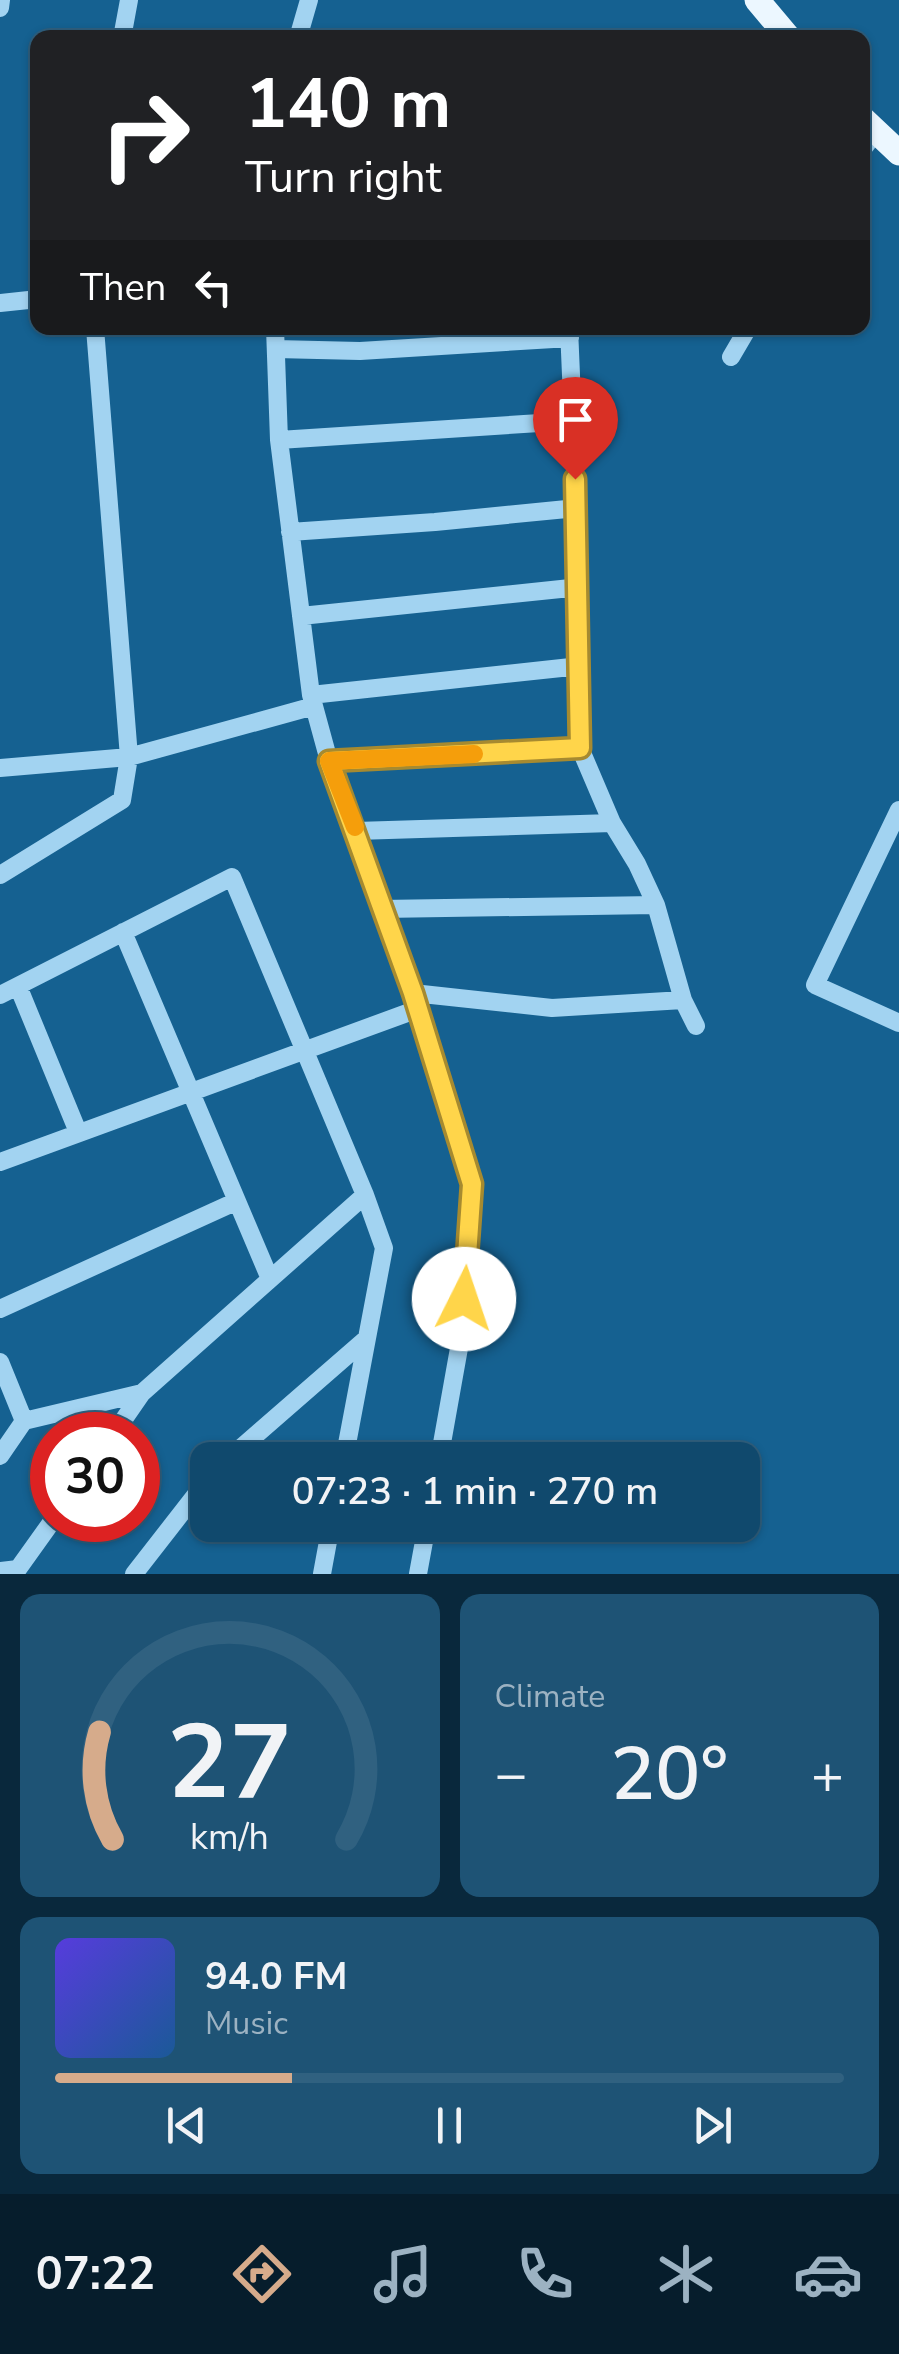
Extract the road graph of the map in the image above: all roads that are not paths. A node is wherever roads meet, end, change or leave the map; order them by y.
1 (1, 0) edge
2 (129, 0) edge
3 (309, 0) edge
4 (757, 0) edge
5 (0, 8) edge
6 (123, 30) edge
7 (300, 30) edge
8 (782, 30) edge
9 (870, 136) edge
10 (899, 153) edge
11 (30, 300) edge
12 (0, 303) edge
13 (95, 335) edge
14 (275, 335) edge
15 (545, 335) edge
16 (570, 335) edge
17 (744, 335) edge
18 (276, 349) junction
19 (731, 357) dead end
20 (572, 421) junction
21 (279, 440) junction
22 (577, 508) junction
23 (290, 532) junction
24 (580, 587) junction
25 (301, 616) junction
26 (580, 666) junction
27 (312, 700) junction
28 (580, 748) junction
29 (129, 757) junction
30 (329, 761) junction
31 (0, 768) edge
32 (899, 810) edge
33 (612, 824) junction
34 (356, 831) junction
35 (0, 874) edge
36 (656, 905) junction
37 (382, 909) junction
38 (123, 932) junction
39 (18, 986) junction
40 (0, 995) edge
41 (683, 1000) junction
42 (415, 1001) junction
43 (899, 1023) edge
44 (696, 1026) dead end
45 (305, 1050) junction
46 (189, 1092) junction
47 (78, 1132) junction
48 (0, 1162) edge
49 (365, 1195) junction
50 (235, 1202) junction
51 (270, 1279) junction
52 (0, 1309) edge
53 (366, 1340) junction
54 (0, 1362) edge
55 (142, 1393) junction
56 (129, 1412) edge
57 (24, 1421) junction
58 (247, 1442) edge
59 (347, 1442) edge
60 (442, 1442) edge
61 (0, 1456) edge
62 (190, 1502) edge
63 (37, 1542) edge
64 (328, 1542) edge
65 (424, 1542) edge
66 (0, 1571) edge
67 (134, 1574) edge
68 (322, 1574) edge
69 (418, 1574) edge

1 - 5 street
2 - 6 street
3 - 7 street
4 - 8 main road
9 - 10 main road
11 - 12 street
13 - 29 street
14 - 18 street
15 - 18 street
16 - 20 street
17 - 19 street
18 - 21 street
20 - 21 street
20 - 22 street
21 - 23 street
22 - 23 street
22 - 24 street
23 - 25 street
24 - 25 street
24 - 26 street
25 - 27 street
26 - 27 street
26 - 28 street
27 - 29 street
27 - 30 street
28 - 30 street
28 - 33 street
29 - 31 street
29 - 35 street
30 - 34 street
32 - 43 street
33 - 34 street
33 - 36 street
34 - 37 street
36 - 37 street
36 - 41 street
37 - 42 street
38 - 39 street
38 - 45 street
38 - 46 street
39 - 40 street
39 - 47 street
41 - 42 street
41 - 44 street
42 - 45 street
42 - 60 street
45 - 46 street
45 - 49 street
46 - 47 street
46 - 50 street
47 - 48 street
49 - 51 street
49 - 53 street
50 - 51 street
50 - 52 street
51 - 55 street
53 - 58 street
53 - 59 street
54 - 57 street
55 - 56 street
55 - 57 street
57 - 61 street
62 - 67 street
63 - 66 street
64 - 68 street
65 - 69 street

